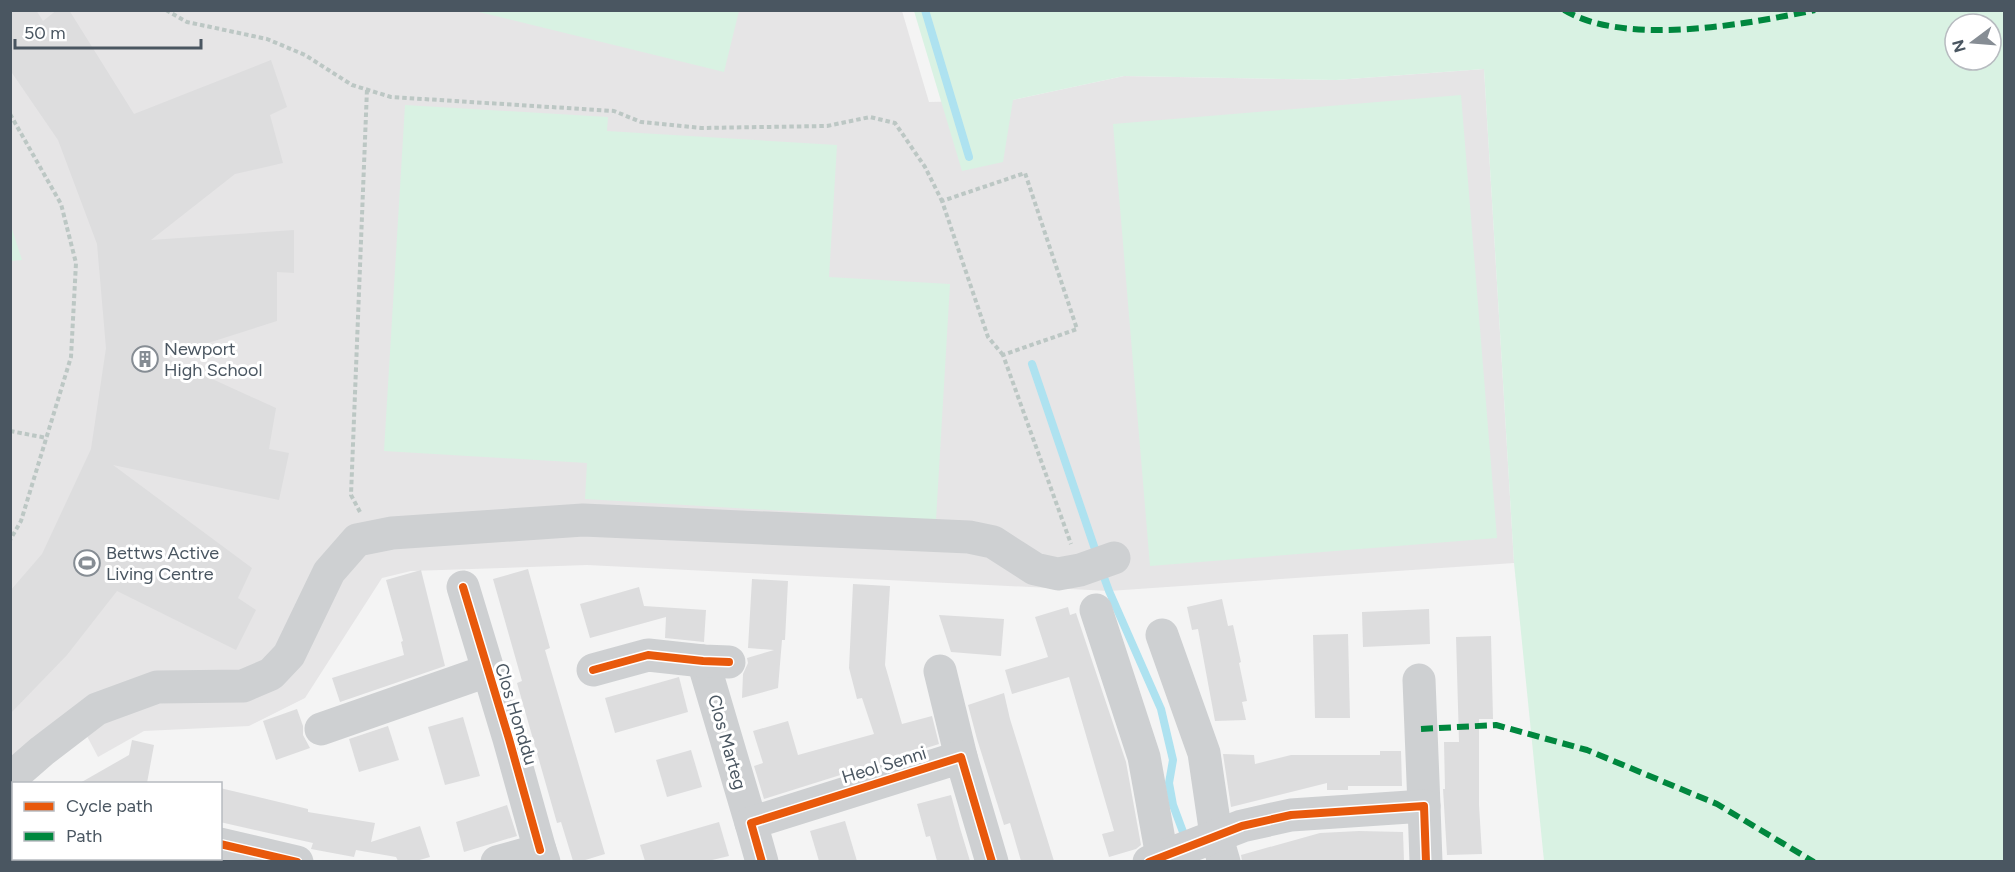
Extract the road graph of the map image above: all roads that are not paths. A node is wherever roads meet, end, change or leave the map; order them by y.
1 (1114, 558) dead end
2 (463, 587) dead end
3 (1096, 610) dead end
4 (1162, 635) dead end
5 (593, 670) dead end
6 (487, 671) junction
7 (940, 671) dead end
8 (1419, 680) dead end
9 (321, 729) dead end
10 (962, 757) junction
11 (22, 776) edge
12 (1425, 806) junction
13 (751, 823) junction
14 (222, 844) edge
15 (1214, 846) edge
16 (542, 856) edge
17 (1161, 859) edge
18 (297, 861) edge
19 (497, 861) edge
20 (762, 861) edge
21 (992, 861) edge
22 (1426, 861) edge

1 - 11 street
2 - 6 street, Clos Honddu
3 - 17 street
4 - 15 street
5 - 13 street, Clos Marteg
6 - 9 street, Clos Honddu
6 - 16 street, Clos Honddu
7 - 10 street
8 - 12 street
10 - 13 street, Heol Senni
10 - 21 street
12 - 15 street
12 - 22 street
13 - 20 street
14 - 18 street
15 - 17 street
16 - 19 street

